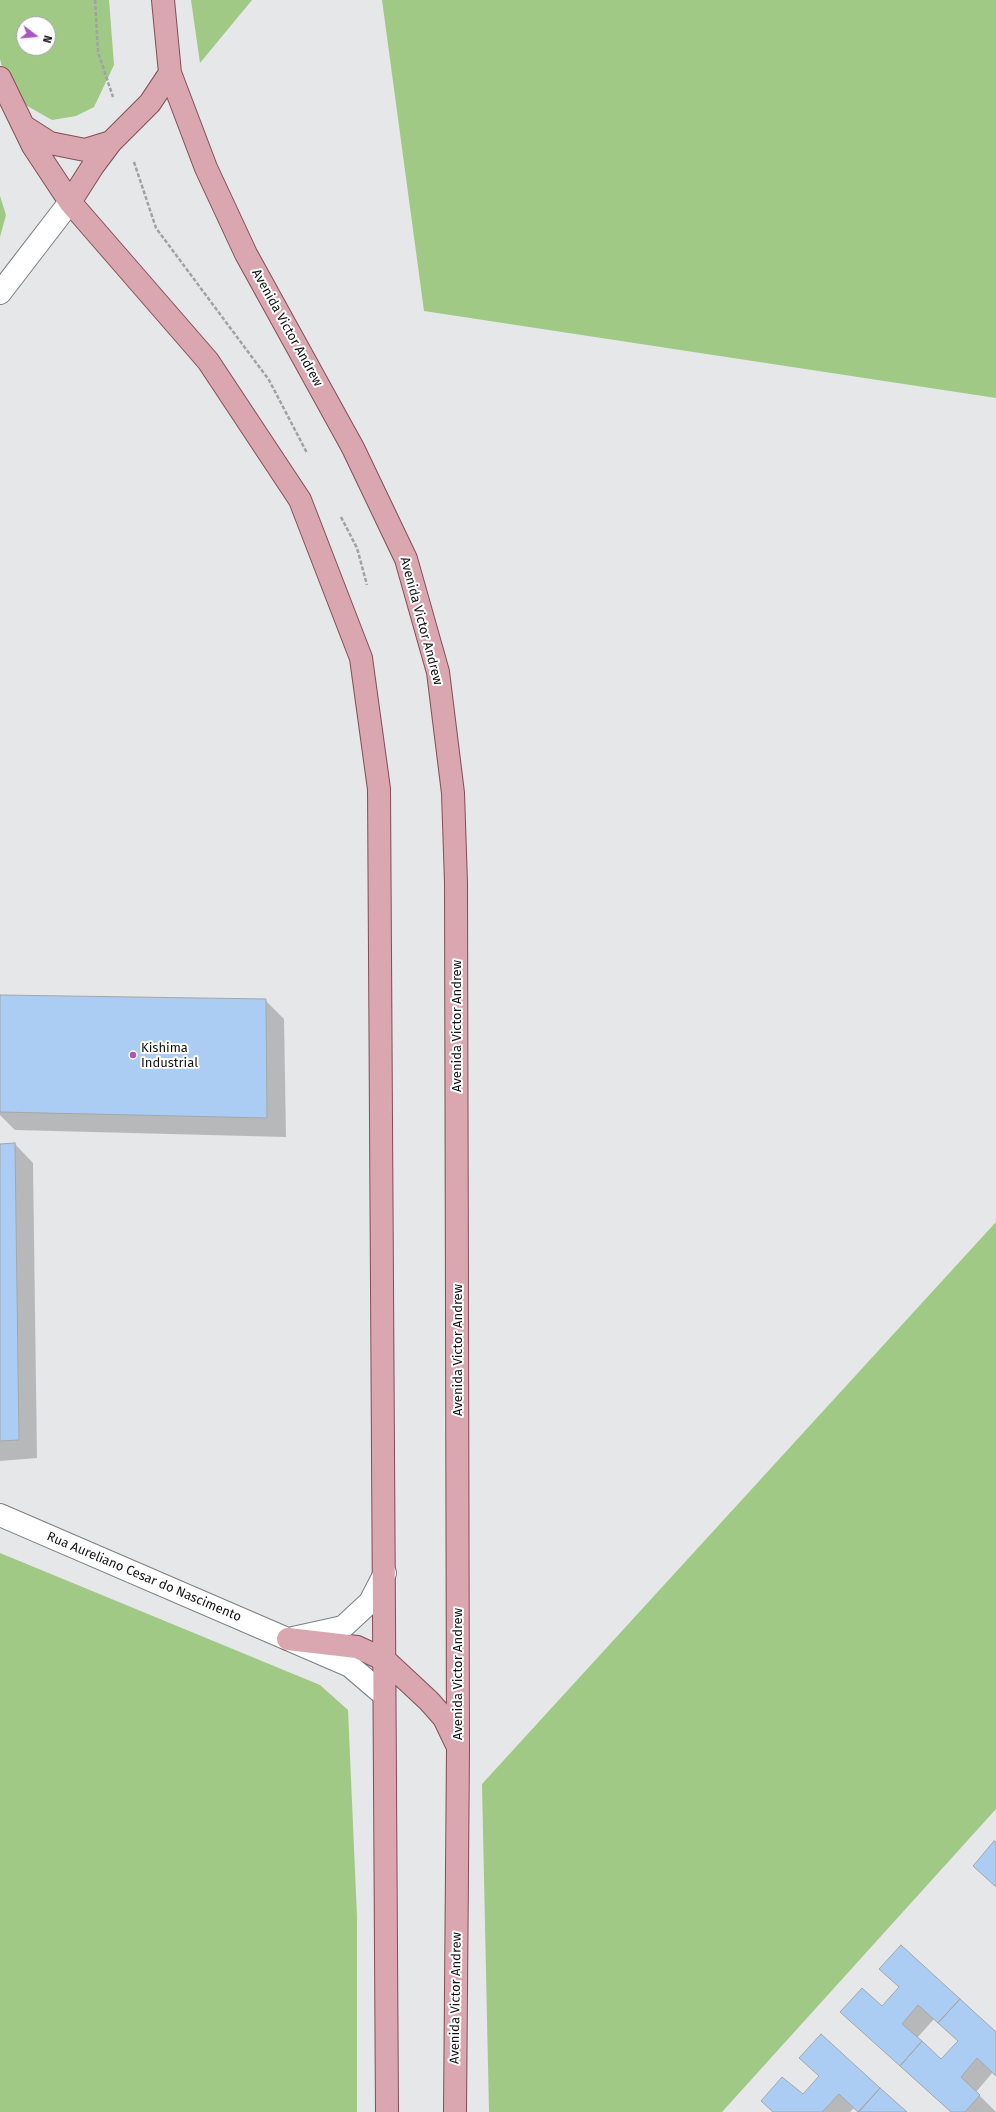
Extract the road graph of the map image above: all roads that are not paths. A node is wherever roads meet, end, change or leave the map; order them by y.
1 (163, 0) edge
2 (170, 73) junction
3 (0, 78) edge
4 (23, 125) junction
5 (111, 142) junction
6 (70, 202) junction
7 (0, 293) edge
8 (0, 1515) edge
9 (385, 1573) junction
10 (288, 1639) junction
11 (385, 1660) junction
12 (384, 1695) junction
13 (458, 1748) junction
14 (387, 2112) edge
15 (455, 2112) edge

1 - 2 main road, Avenida Victor Andrew
2 - 5 main road
2 - 13 main road, Avenida Victor Andrew
3 - 4 main road
4 - 5 main road
4 - 6 main road
5 - 6 main road
6 - 7 street
6 - 9 main road
8 - 10 street, Rua Aureliano Cesar do Nascimento
9 - 10 street
9 - 11 main road
10 - 11 main road
10 - 12 street, Rua Aureliano Cesar do Nascimento
11 - 12 main road
11 - 13 main road
12 - 14 main road
13 - 15 main road, Avenida Victor Andrew

